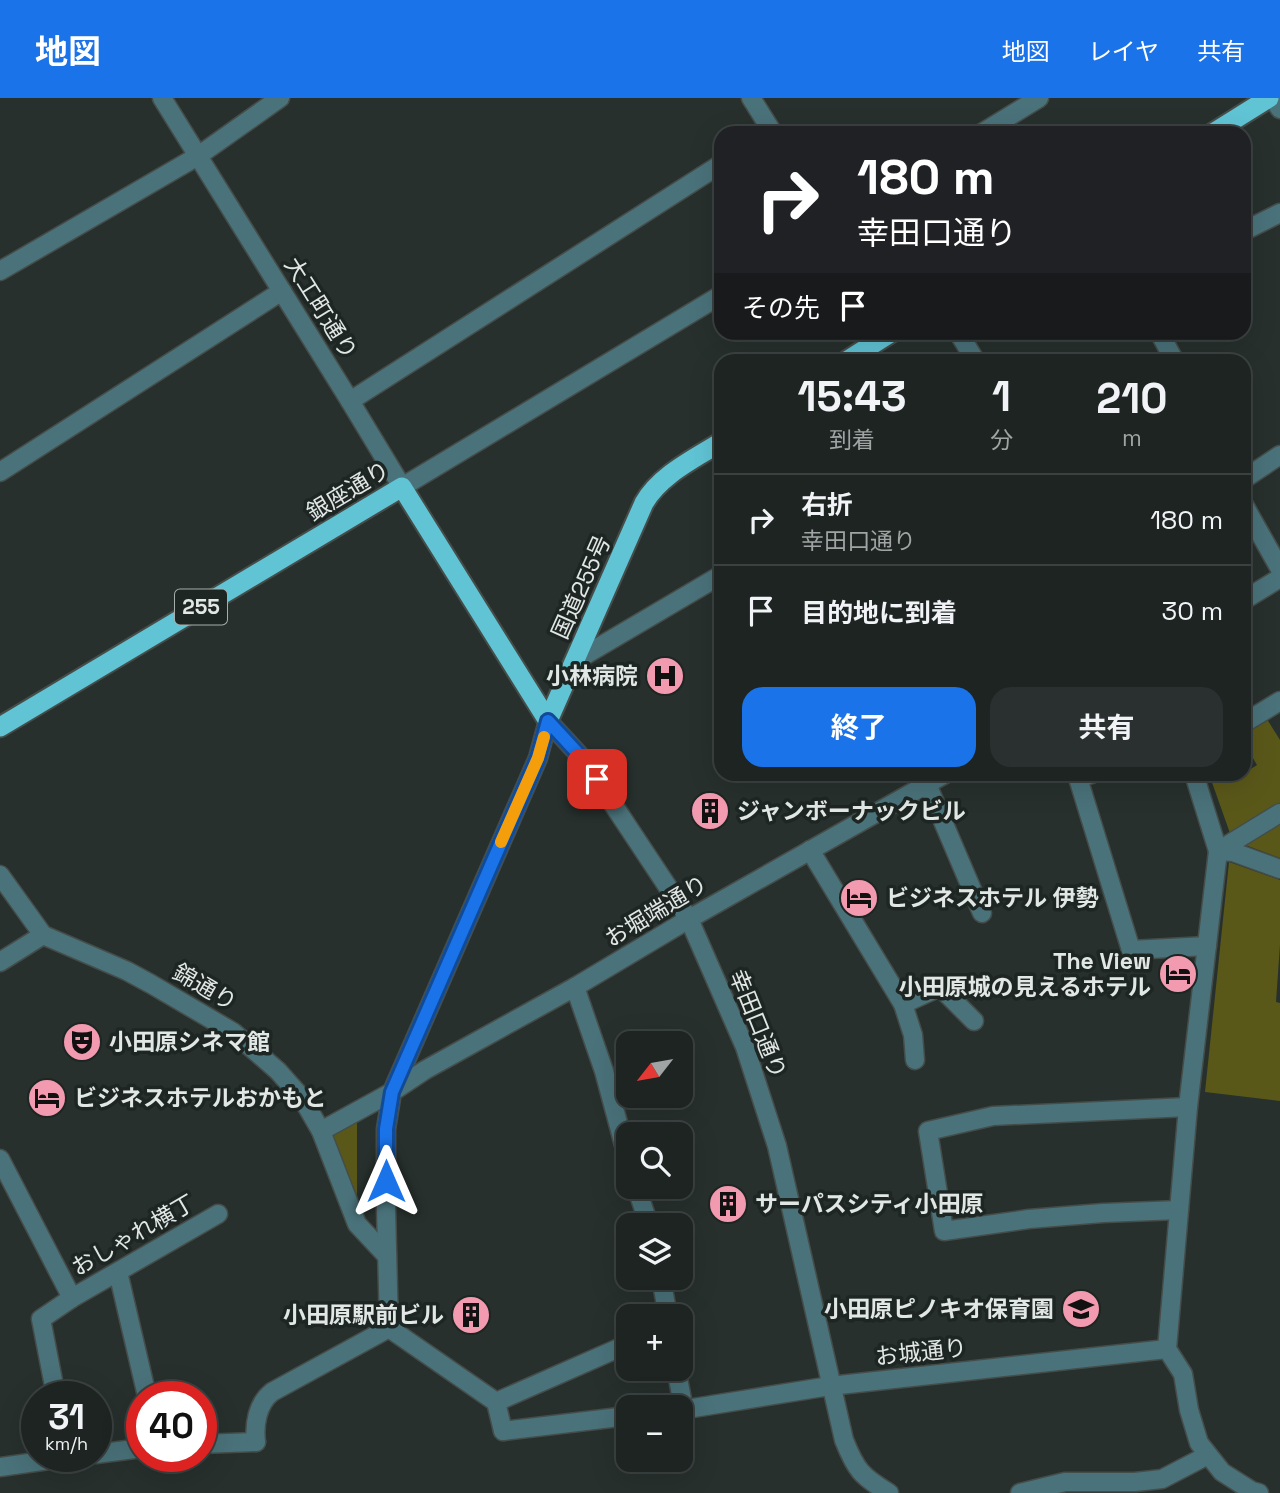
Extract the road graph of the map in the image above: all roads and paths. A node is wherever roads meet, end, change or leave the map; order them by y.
1 (162, 98) edge
2 (280, 98) edge
3 (751, 98) edge
4 (1038, 98) edge
5 (1271, 98) edge
6 (1280, 109) edge
7 (768, 126) edge
8 (993, 126) edge
9 (1225, 126) edge
10 (198, 156) junction
11 (714, 168) edge
12 (1280, 213) edge
13 (1251, 228) edge
14 (0, 271) edge
15 (282, 291) junction
16 (714, 299) edge
17 (879, 340) edge
18 (857, 354) edge
19 (351, 401) junction
20 (714, 447) edge
21 (1280, 455) edge
22 (0, 471) edge
23 (1251, 474) edge
24 (402, 487) junction
25 (1251, 517) edge
26 (1280, 569) edge
27 (714, 579) edge
28 (1280, 579) edge
29 (1251, 596) edge
30 (575, 661) junction
31 (1280, 701) edge
32 (1251, 719) edge
33 (548, 721) junction
34 (0, 727) edge
35 (932, 781) edge
36 (1082, 781) edge
37 (1196, 781) edge
38 (927, 784) junction
39 (1280, 813) edge
40 (810, 850) junction
41 (1218, 851) junction
42 (1280, 869) edge
43 (0, 875) edge
44 (982, 913) dead end
45 (689, 919) junction
46 (43, 935) junction
47 (1207, 946) junction
48 (0, 962) edge
49 (575, 987) junction
50 (903, 1004) junction
51 (974, 1021) dead end
52 (915, 1059) dead end
53 (392, 1092) junction
54 (1188, 1107) junction
55 (618, 1122) edge
56 (321, 1131) junction
57 (0, 1159) edge
58 (1179, 1210) junction
59 (218, 1214) dead end
60 (387, 1256) junction
61 (118, 1272) junction
62 (72, 1298) junction
63 (389, 1328) junction
64 (616, 1349) edge
65 (1167, 1349) junction
66 (53, 1381) edge
67 (143, 1381) edge
68 (830, 1386) junction
69 (496, 1402) junction
70 (693, 1408) edge
71 (616, 1417) edge
72 (217, 1443) edge
73 (1208, 1454) junction
74 (21, 1464) edge
75 (0, 1467) edge
76 (889, 1493) edge
77 (1020, 1493) edge
78 (1259, 1493) edge

1 - 10 street, 大工町通り
2 - 10 street
3 - 7 street
4 - 8 street
5 - 6 street
5 - 9 highway
10 - 14 street
10 - 15 street, 大工町通り
11 - 19 street
12 - 13 street
15 - 19 street, 大工町通り
15 - 22 street
16 - 24 street, 銀座通り
17 - 18 highway
19 - 24 street, 大工町通り
20 - 30 highway, 国道255号
21 - 23 street
24 - 33 highway
24 - 34 highway, 銀座通り / 255
25 - 26 street
27 - 30 street
28 - 29 street
30 - 33 highway, 国道255号
31 - 32 street
33 - 45 street, 幸田口通り
33 - 53 street
35 - 38 street, お堀端通り
36 - 47 street
37 - 41 street
38 - 40 street, お堀端通り
38 - 44 street
39 - 41 street
40 - 45 street, お堀端通り
40 - 50 street
41 - 42 street
41 - 47 street
43 - 46 street
45 - 49 street, お堀端通り
45 - 68 street, 幸田口通り
46 - 48 street
46 - 56 street, 錦通り
47 - 54 street
49 - 53 street, お堀端通り
49 - 55 street
50 - 51 street
50 - 52 street
53 - 56 street, お堀端通り
53 - 60 street
54 - 58 street
54 - 58 street
56 - 60 street, 錦通り
57 - 62 street
58 - 65 street
59 - 61 street, おしゃれ横丁
60 - 63 street
61 - 62 street, おしゃれ横丁
61 - 67 street
62 - 66 street, おしゃれ横丁
63 - 69 street
63 - 72 street
64 - 69 street
65 - 68 street, お城通り
65 - 73 street
68 - 70 street, お城通り
68 - 76 street, 幸田口通り
69 - 71 street
73 - 77 street
73 - 78 street
74 - 75 street

